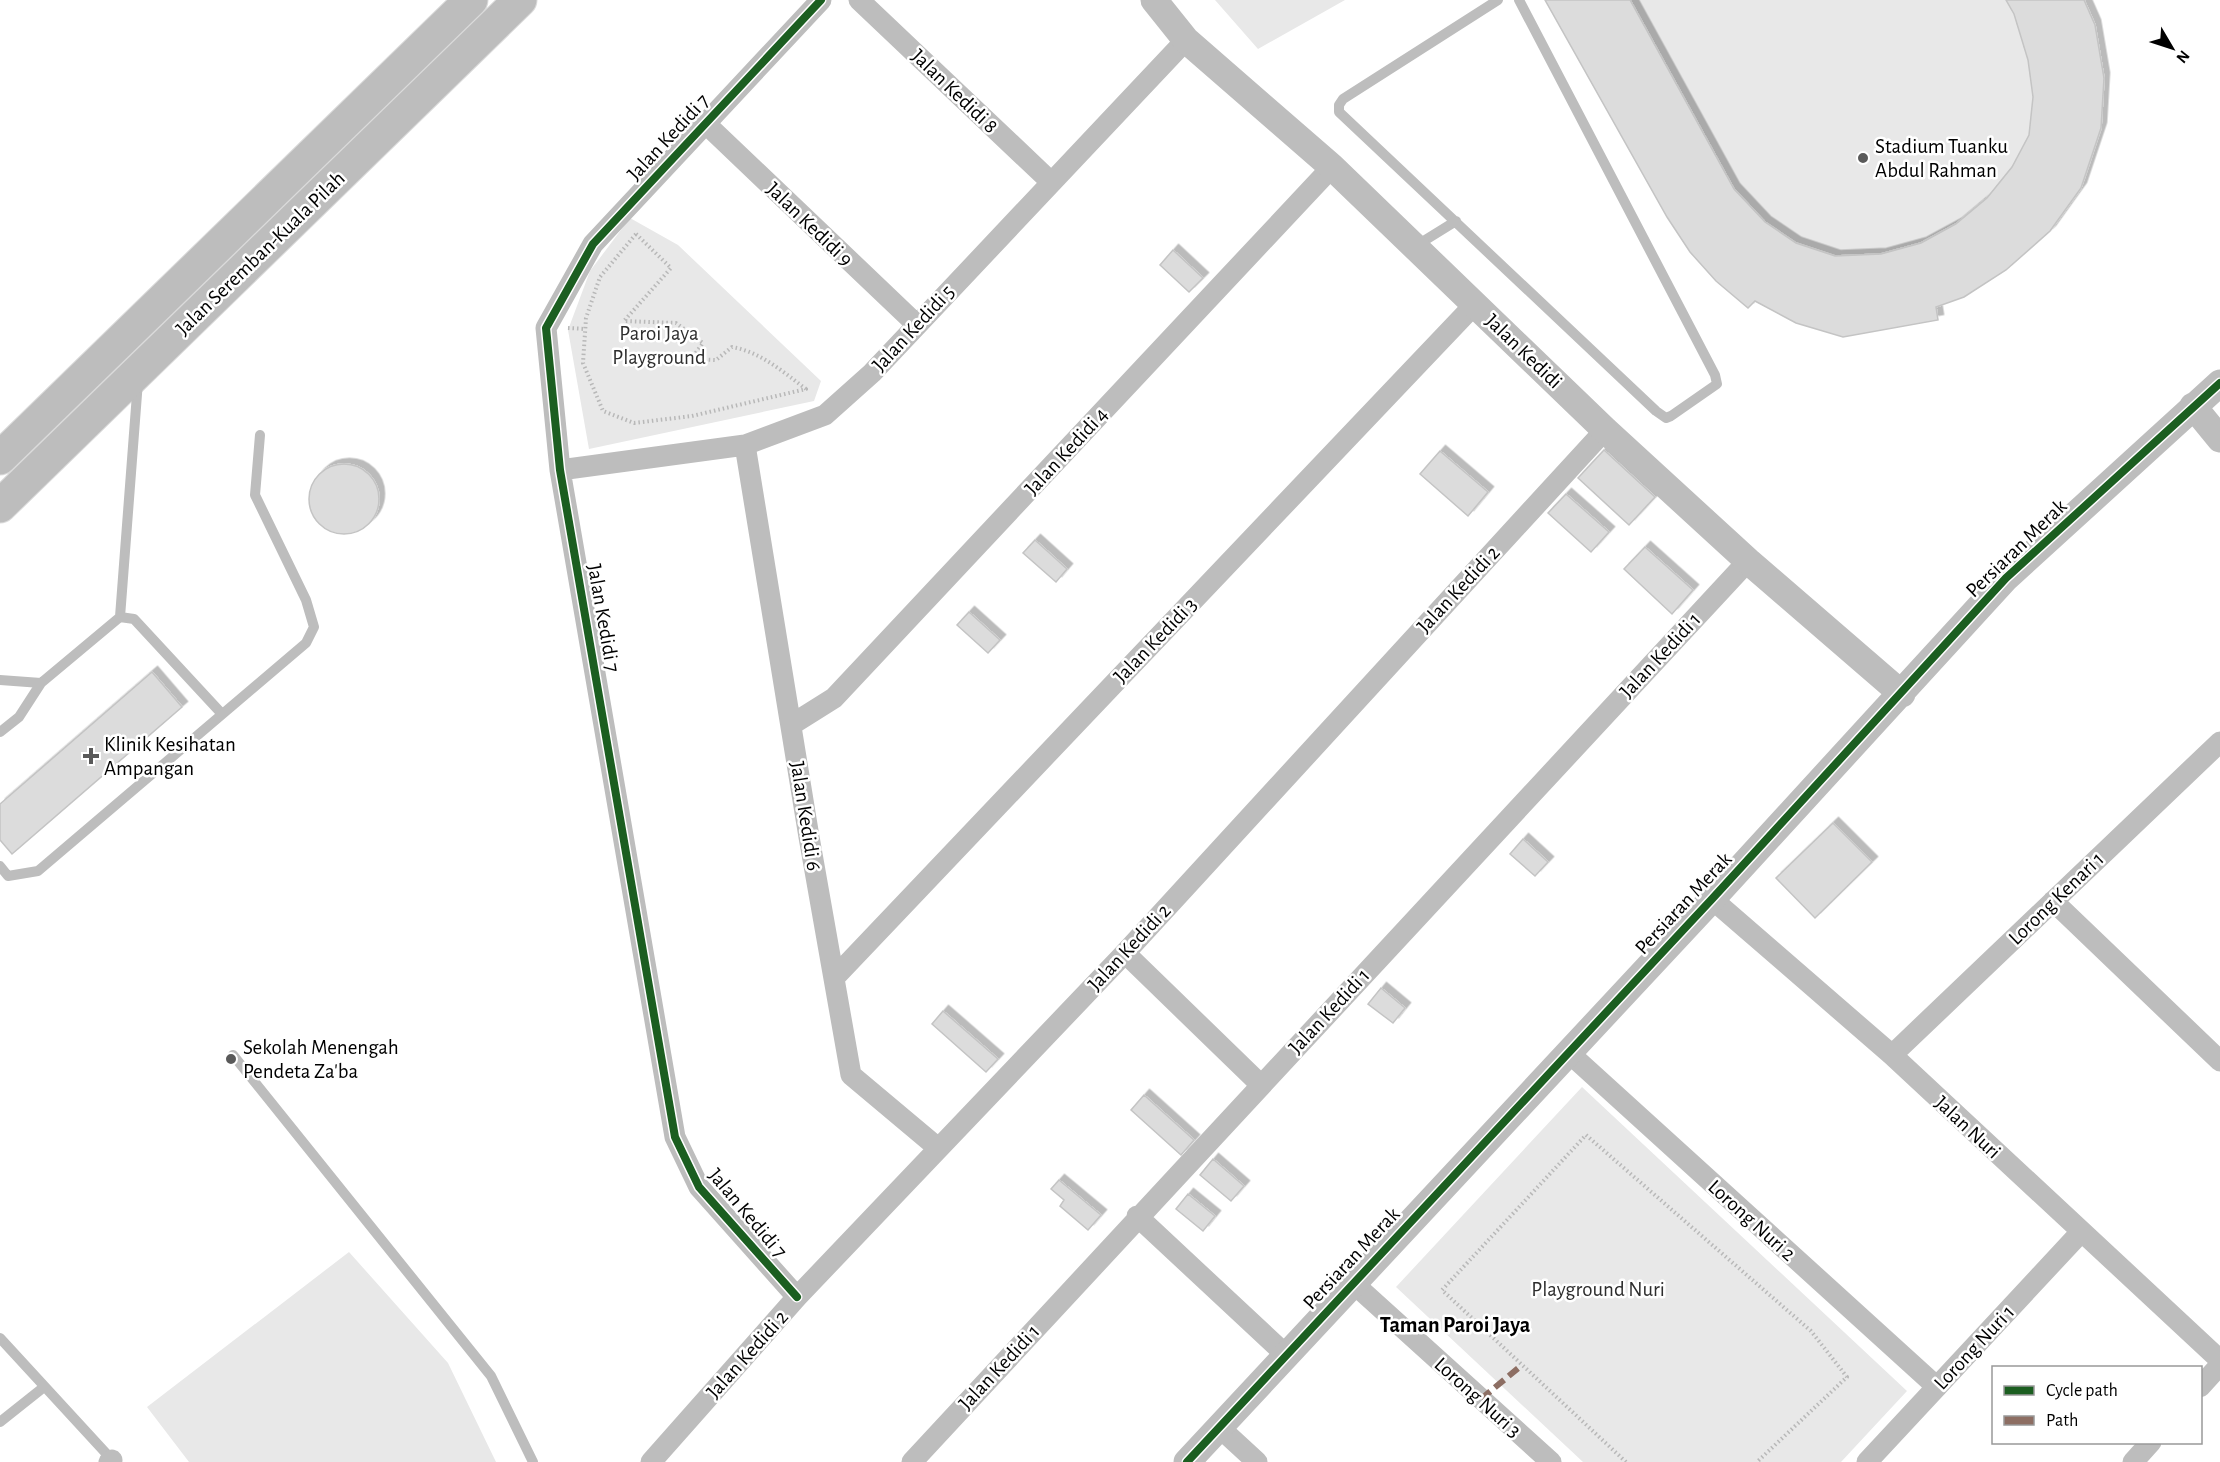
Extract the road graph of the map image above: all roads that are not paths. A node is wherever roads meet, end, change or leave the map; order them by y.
1 (471, 0) edge
2 (520, 0) edge
3 (821, 0) edge
4 (859, 0) edge
5 (1154, 0) edge
6 (1498, 0) edge
7 (1518, 0) edge
8 (1186, 40) junction
9 (705, 123) junction
10 (1332, 167) junction
11 (1051, 182) junction
12 (1456, 221) junction
13 (1414, 247) junction
14 (1476, 303) junction
15 (916, 324) junction
16 (138, 372) junction
17 (2220, 383) edge
18 (2193, 406) junction
19 (1605, 430) junction
20 (260, 435) dead end
21 (2220, 439) edge
22 (745, 445) junction
23 (0, 458) edge
24 (560, 470) junction
25 (0, 506) edge
26 (1748, 561) junction
27 (120, 617) junction
28 (0, 680) edge
29 (41, 683) junction
30 (1902, 694) junction
31 (222, 714) junction
32 (791, 725) junction
33 (0, 732) edge
34 (2220, 741) edge
35 (0, 866) edge
36 (1712, 899) junction
37 (2053, 901) junction
38 (1125, 953) junction
39 (835, 977) junction
40 (1568, 1052) junction
41 (233, 1055) dead end
42 (1892, 1055) junction
43 (2219, 1057) edge
44 (1260, 1084) junction
45 (938, 1148) junction
46 (1137, 1216) junction
47 (2081, 1232) junction
48 (1353, 1284) junction
49 (797, 1298) junction
50 (0, 1338) edge
51 (1286, 1355) junction
52 (2220, 1360) edge
53 (2220, 1365) edge
54 (2202, 1385) edge
55 (44, 1386) junction
56 (1937, 1387) junction
57 (0, 1422) edge
58 (1219, 1427) junction
59 (2150, 1444) edge
60 (111, 1461) edge
61 (532, 1462) edge
62 (651, 1462) edge
63 (912, 1462) edge
64 (1187, 1462) edge
65 (1257, 1462) edge
66 (1551, 1462) edge
67 (1867, 1462) edge
68 (2133, 1462) edge

1 - 23 highway, Jalan Seremban-Kuala Pilah
2 - 16 highway, Jalan Seremban-Kuala Pilah
3 - 9 street, Jalan Kedidi 7
4 - 11 street, Jalan Kedidi 8
5 - 8 street, Jalan Kedidi
6 - 12 lane
7 - 12 lane
8 - 10 street, Jalan Kedidi
8 - 11 street, Jalan Kedidi 5
9 - 15 street, Jalan Kedidi 9
9 - 24 street, Jalan Kedidi 7
10 - 13 street, Jalan Kedidi
10 - 32 street, Jalan Kedidi 4
11 - 15 street, Jalan Kedidi 5
12 - 13 lane
13 - 14 street, Jalan Kedidi
14 - 19 street, Jalan Kedidi
14 - 39 street, Jalan Kedidi 3
15 - 22 street, Jalan Kedidi 5
16 - 25 highway, Jalan Seremban-Kuala Pilah
16 - 27 lane
17 - 18 street, Persiaran Merak
18 - 21 street
18 - 30 street, Persiaran Merak
19 - 26 street, Jalan Kedidi
19 - 38 street, Jalan Kedidi 2
20 - 31 lane
22 - 24 street, Jalan Kedidi 5
22 - 32 street, Jalan Kedidi 6
24 - 49 street, Jalan Kedidi 7
26 - 30 street, Jalan Kedidi
26 - 44 street, Jalan Kedidi 1
27 - 29 lane
27 - 31 lane
28 - 29 lane
29 - 33 lane
30 - 36 street, Persiaran Merak
31 - 35 lane
32 - 39 street, Jalan Kedidi 6
34 - 37 street, Lorong Kenari 1
36 - 40 street, Persiaran Merak
36 - 42 street, Jalan Nuri
37 - 42 street, Lorong Kenari 1
37 - 43 street
38 - 44 street
38 - 45 street, Jalan Kedidi 2
39 - 45 street, Jalan Kedidi 6
40 - 48 street, Persiaran Merak
40 - 56 street, Lorong Nuri 2
41 - 61 lane
42 - 47 street, Jalan Nuri
44 - 46 street, Jalan Kedidi 1
45 - 49 street, Jalan Kedidi 2
46 - 51 street
46 - 63 street, Jalan Kedidi 1
47 - 52 street, Jalan Nuri
47 - 56 street, Lorong Nuri 1
48 - 51 street, Persiaran Merak
48 - 66 street, Lorong Nuri 3
49 - 62 street, Jalan Kedidi 2
50 - 55 lane
51 - 58 street, Persiaran Merak
53 - 54 street
55 - 57 lane
55 - 60 lane
56 - 67 street, Lorong Nuri 1
58 - 64 street, Persiaran Merak
58 - 65 street
59 - 68 street

